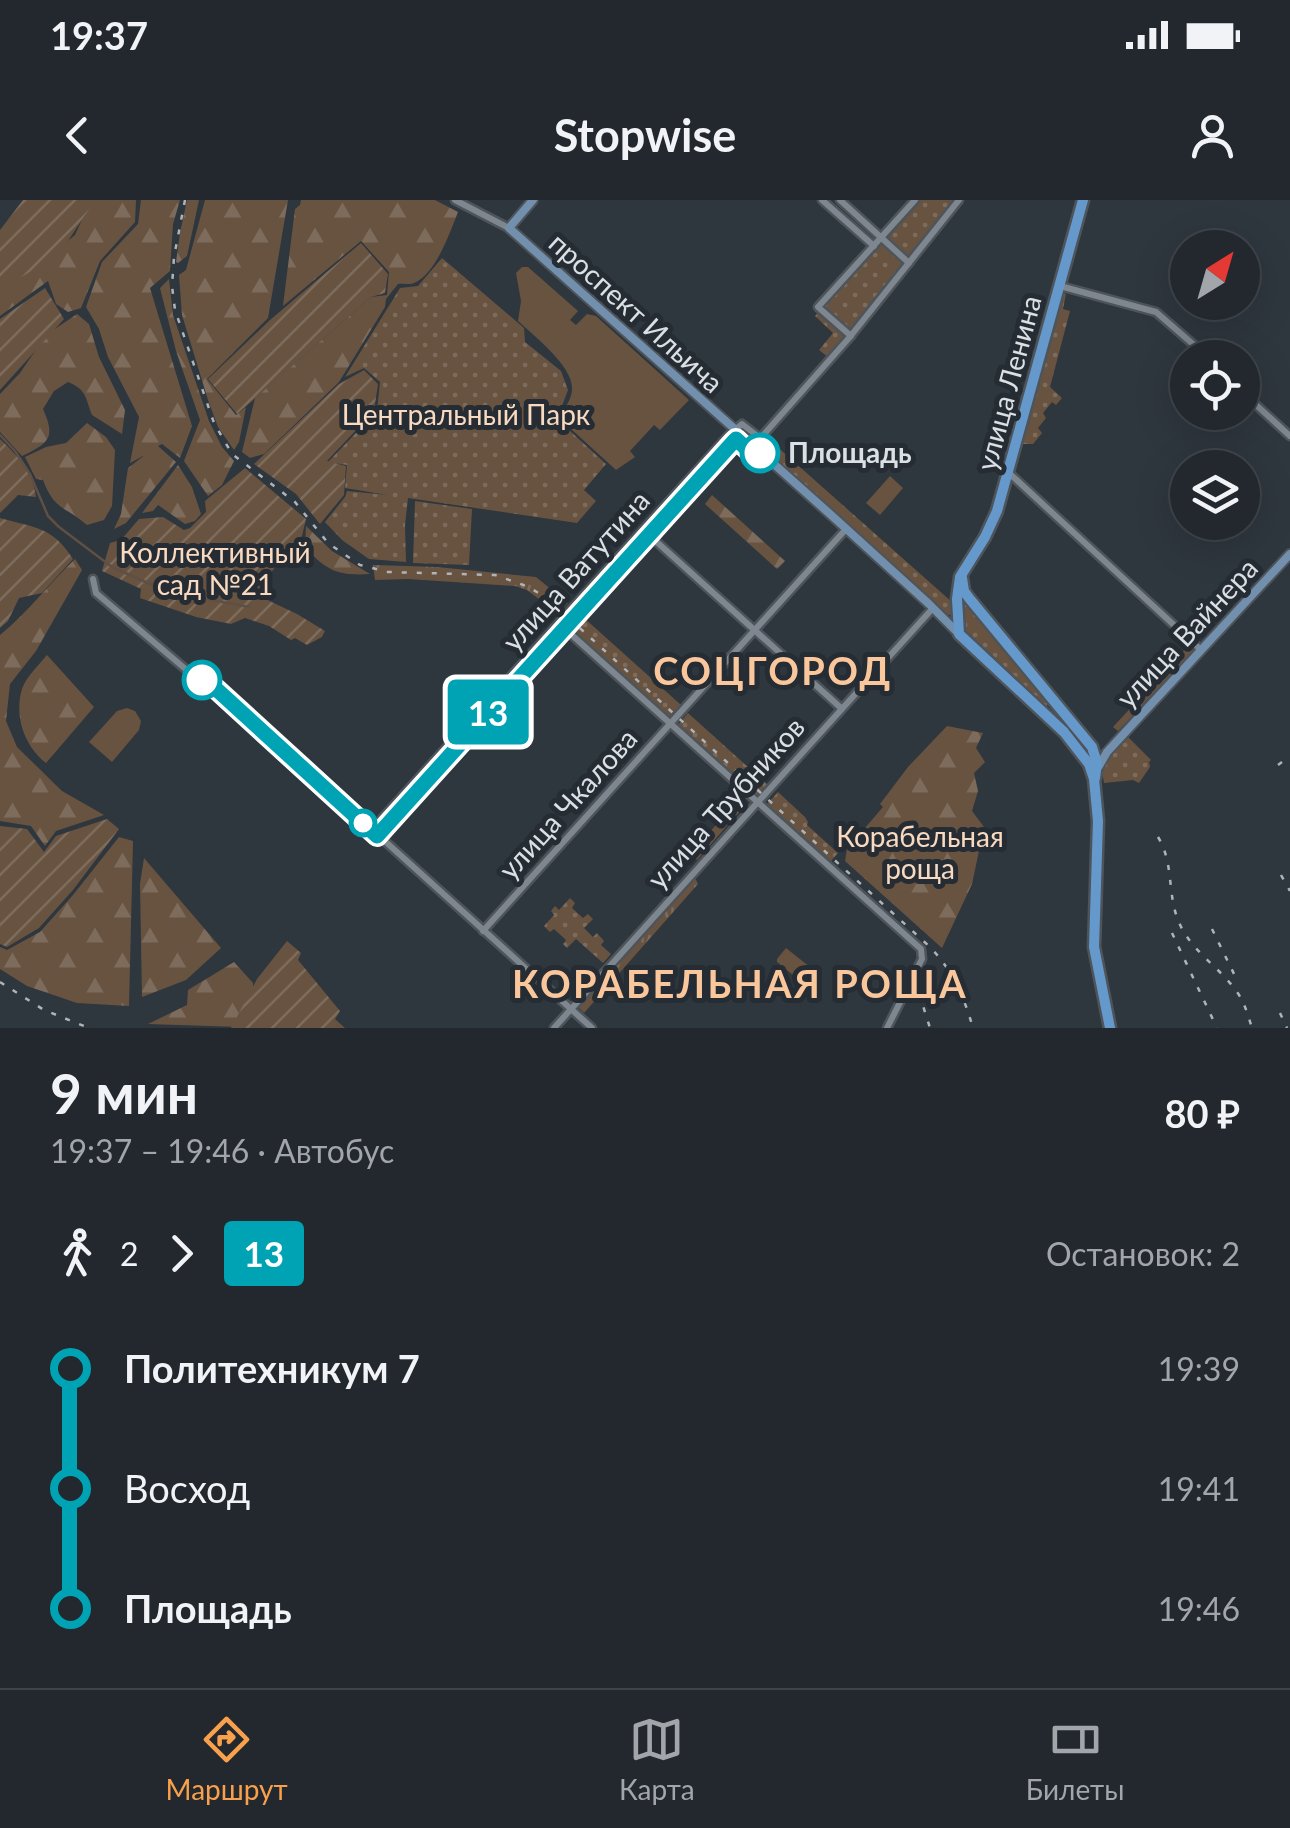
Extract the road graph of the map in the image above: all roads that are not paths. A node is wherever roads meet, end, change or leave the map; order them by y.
1 (454, 200) edge
2 (533, 200) edge
3 (822, 200) edge
4 (840, 200) edge
5 (915, 200) edge
6 (959, 200) edge
7 (1083, 200) edge
8 (511, 226) junction
9 (881, 238) junction
10 (874, 246) junction
11 (909, 263) junction
12 (1059, 285) junction
13 (851, 336) junction
14 (1190, 340) edge
15 (1260, 408) edge
16 (736, 435) junction
17 (1290, 436) edge
18 (760, 438) junction
19 (754, 446) junction
20 (1009, 473) junction
21 (846, 530) junction
22 (646, 532) junction
23 (1290, 554) edge
24 (93, 579) dead end
25 (963, 598) junction
26 (933, 608) junction
27 (957, 613) junction
28 (942, 616) junction
29 (563, 625) junction
30 (756, 631) junction
31 (959, 634) junction
32 (1201, 650) junction
33 (1054, 700) junction
34 (841, 708) junction
35 (1042, 711) junction
36 (671, 724) junction
37 (1102, 751) junction
38 (758, 802) junction
39 (374, 834) junction
40 (483, 931) junction
41 (570, 1010) junction
42 (554, 1028) edge
43 (592, 1028) edge
44 (887, 1028) edge
45 (1110, 1028) edge

1 - 8 street, проспект Ильича
2 - 8 main road
3 - 10 street
4 - 9 street
5 - 9 street
6 - 11 street
7 - 12 main road, улица Ленина
8 - 16 main road, проспект Ильича
9 - 10 street
9 - 11 street
10 - 13 street
11 - 13 street
12 - 14 street
12 - 20 main road, улица Ленина
13 - 18 street
15 - 17 street
16 - 18 street, проспект Ильича
16 - 19 main road, проспект Ильича
16 - 22 street, улица Ватутина
18 - 19 street
19 - 21 main road, проспект Ильича
20 - 25 main road, улица Ленина
20 - 32 street
21 - 26 main road, проспект Ильича
21 - 30 street, улица Чкалова
22 - 29 street, улица Ватутина
22 - 30 street
23 - 32 main road, улица Вайнера
24 - 39 street
25 - 27 main road, улица Ленина
25 - 33 main road
26 - 28 main road, проспект Ильича
26 - 34 street, улица Трубников
27 - 28 main road
27 - 31 main road, улица Ленина
28 - 31 main road, проспект Ильича
29 - 36 street
29 - 39 street, улица Ватутина
30 - 34 street
30 - 36 street, улица Чкалова
31 - 35 main road, проспект Ильича
32 - 37 main road, улица Вайнера
33 - 35 main road
33 - 37 main road
34 - 38 street, улица Трубников
35 - 37 main road, проспект Ильича
36 - 38 street
36 - 40 street, улица Чкалова
37 - 45 main road
38 - 41 street, улица Трубников
38 - 44 street
39 - 40 street
40 - 41 street
41 - 42 street, улица Трубников
41 - 43 street

